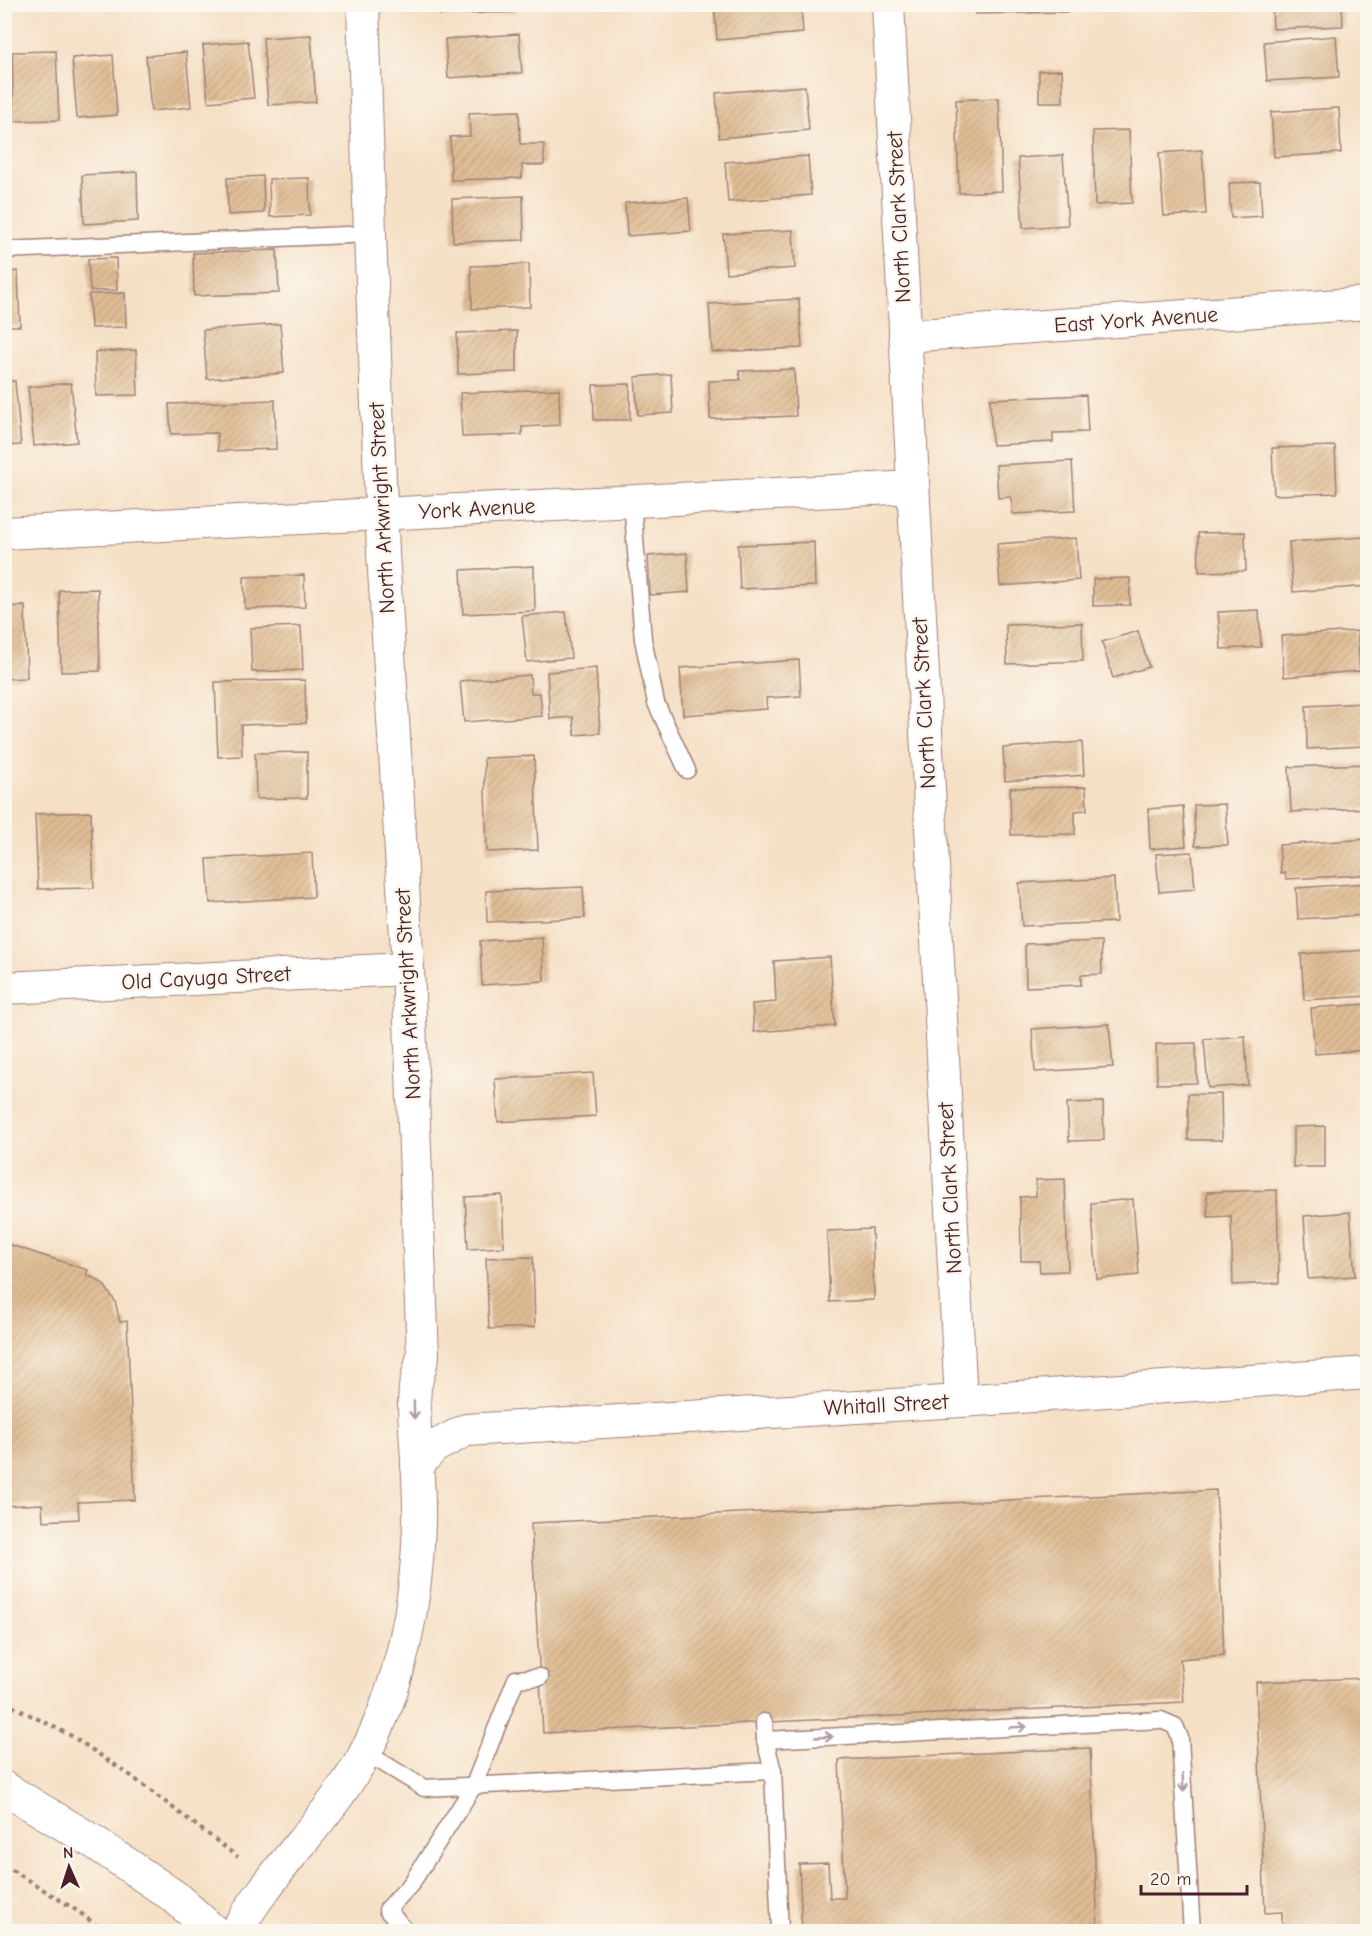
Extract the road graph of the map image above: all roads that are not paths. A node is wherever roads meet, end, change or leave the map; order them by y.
1 (363, 4) edge
2 (888, 4) edge
3 (370, 234) junction
4 (4, 250) edge
5 (1368, 303) edge
6 (905, 336) junction
7 (913, 487) junction
8 (633, 501) junction
9 (382, 513) junction
10 (4, 533) edge
11 (687, 770) dead end
12 (408, 969) junction
13 (4, 988) edge
14 (1368, 1373) edge
15 (961, 1401) junction
16 (417, 1466) junction
17 (540, 1677) dead end
18 (764, 1722) dead end
19 (765, 1740) junction
20 (365, 1752) junction
21 (773, 1771) junction
22 (472, 1786) junction
23 (4, 1788) edge
24 (214, 1932) edge
25 (235, 1932) edge
26 (407, 1932) edge
27 (780, 1932) edge
28 (1192, 1932) edge

1 - 3 street, North Arkwright Street
2 - 6 street, North Clark Street
3 - 4 lane
3 - 9 street, North Arkwright Street
5 - 6 street, East York Avenue
6 - 7 street, North Clark Street
7 - 8 street, York Avenue
7 - 15 street, North Clark Street
8 - 9 street, York Avenue
8 - 11 lane
9 - 10 street, York Avenue
9 - 12 street, North Arkwright Street
12 - 13 street, Old Cayuga Street
12 -> 16 street, North Arkwright Street
14 - 15 street, Whitall Street
15 - 16 street, Whitall Street
16 - 20 street, North Arkwright Street
17 - 22 lane
18 - 19 lane
19 - 21 lane
19 -> 28 lane
20 - 22 lane
20 - 25 street, North Arkwright Street
21 - 22 lane
21 - 27 lane
22 - 26 lane
23 - 24 main road

